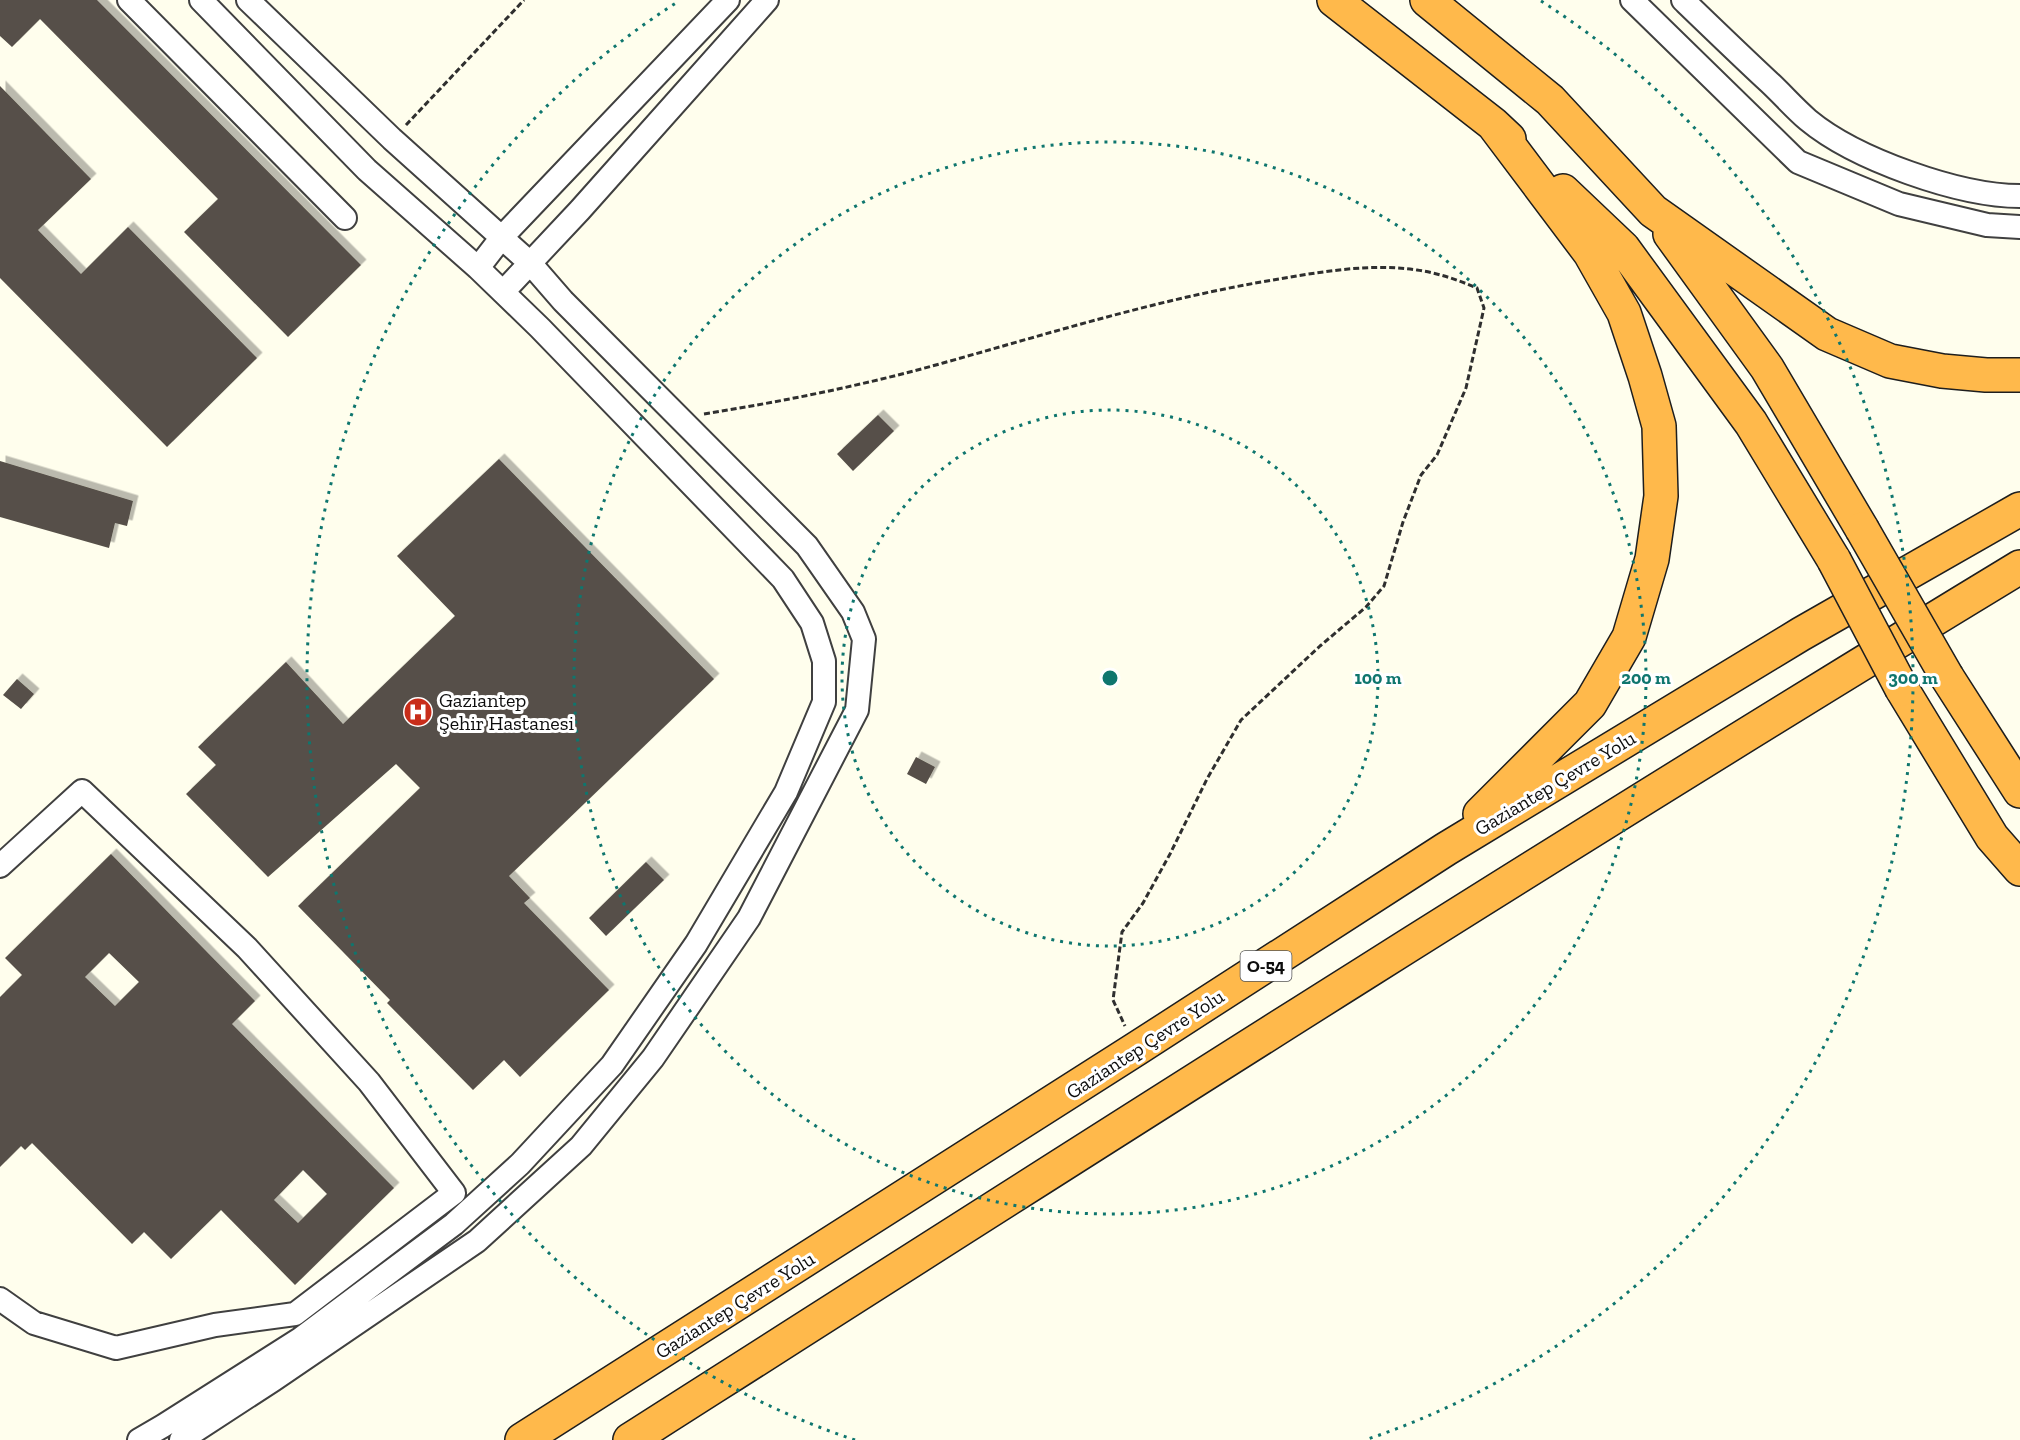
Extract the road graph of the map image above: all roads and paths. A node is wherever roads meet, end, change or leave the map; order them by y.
1 (129, 0) edge
2 (201, 0) edge
3 (248, 0) edge
4 (524, 0) edge
5 (728, 0) edge
6 (767, 0) edge
7 (1334, 0) edge
8 (1427, 0) edge
9 (1632, 0) edge
10 (1683, 0) edge
11 (1493, 124) junction
12 (392, 139) junction
13 (2020, 196) edge
14 (1653, 211) junction
15 (345, 218) dead end
16 (2020, 227) edge
17 (502, 237) junction
18 (530, 263) junction
19 (478, 268) junction
20 (503, 292) junction
21 (2020, 375) edge
22 (680, 418) junction
23 (2020, 509) edge
24 (2020, 567) edge
25 (2020, 791) edge
26 (1446, 849) junction
27 (0, 866) edge
28 (2020, 869) edge
29 (1136, 1049) junction
30 (0, 1299) edge
31 (139, 1440) edge
32 (181, 1440) edge
33 (522, 1440) edge
34 (630, 1440) edge

1 - 15 street
2 - 19 street
3 - 12 street
4 - 12 path
5 - 17 street
6 - 18 street
7 - 11 highway
8 - 14 highway
9 - 16 street
10 - 13 street
11 - 26 highway
11 - 28 highway, bridge
12 - 17 street
14 - 21 highway
14 - 25 highway, bridge
17 - 18 street
17 - 19 street
18 - 20 street
18 - 22 street
19 - 20 street
20 - 31 street
22 - 29 path
22 - 32 street
23 - 26 highway, Gaziantep Çevre Yolu / O-54
24 - 34 highway
26 - 29 highway, Gaziantep Çevre Yolu / O-54
27 - 30 street
29 - 33 highway, Gaziantep Çevre Yolu / O-54

